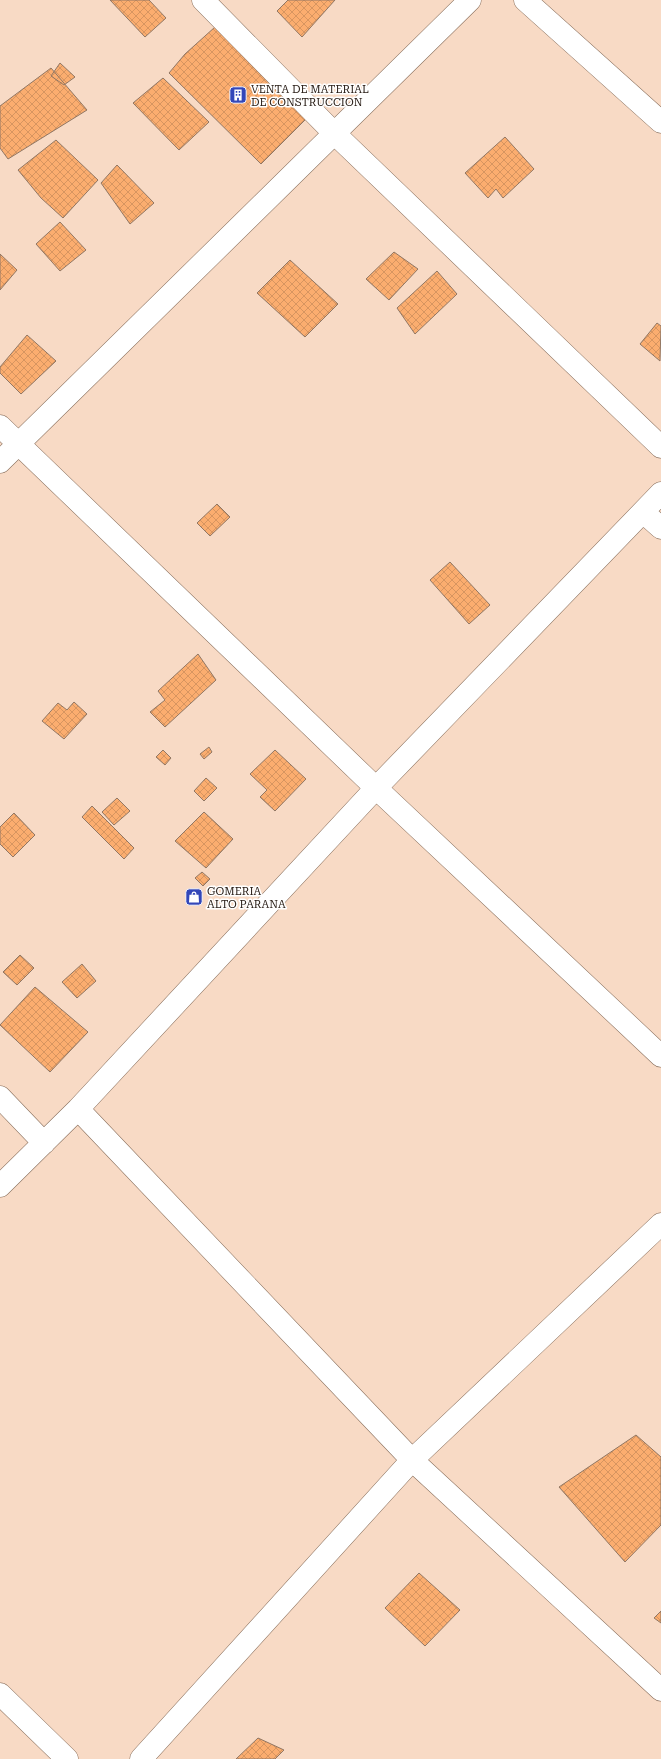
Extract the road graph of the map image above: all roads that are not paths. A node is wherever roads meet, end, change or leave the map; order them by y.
1 (203, 0) edge
2 (470, 0) edge
3 (525, 0) edge
4 (661, 122) edge
5 (334, 133) junction
6 (0, 426) edge
7 (18, 444) junction
8 (661, 447) edge
9 (0, 462) edge
10 (661, 493) edge
11 (643, 512) junction
12 (661, 528) edge
13 (376, 788) junction
14 (661, 1056) edge
15 (0, 1097) edge
16 (78, 1109) junction
17 (44, 1143) junction
18 (0, 1186) edge
19 (661, 1224) edge
20 (412, 1460) junction
21 (661, 1690) edge
22 (0, 1694) edge
23 (67, 1759) edge
24 (141, 1759) edge

1 - 5 street
2 - 5 street
3 - 4 street
5 - 7 street
5 - 8 street
6 - 7 street
7 - 9 street
7 - 13 street
10 - 11 street
11 - 12 street
11 - 13 street
13 - 14 street
13 - 16 street
15 - 17 street
16 - 17 street
16 - 20 street
17 - 18 street
19 - 20 street
20 - 21 street
20 - 24 street
22 - 23 street

